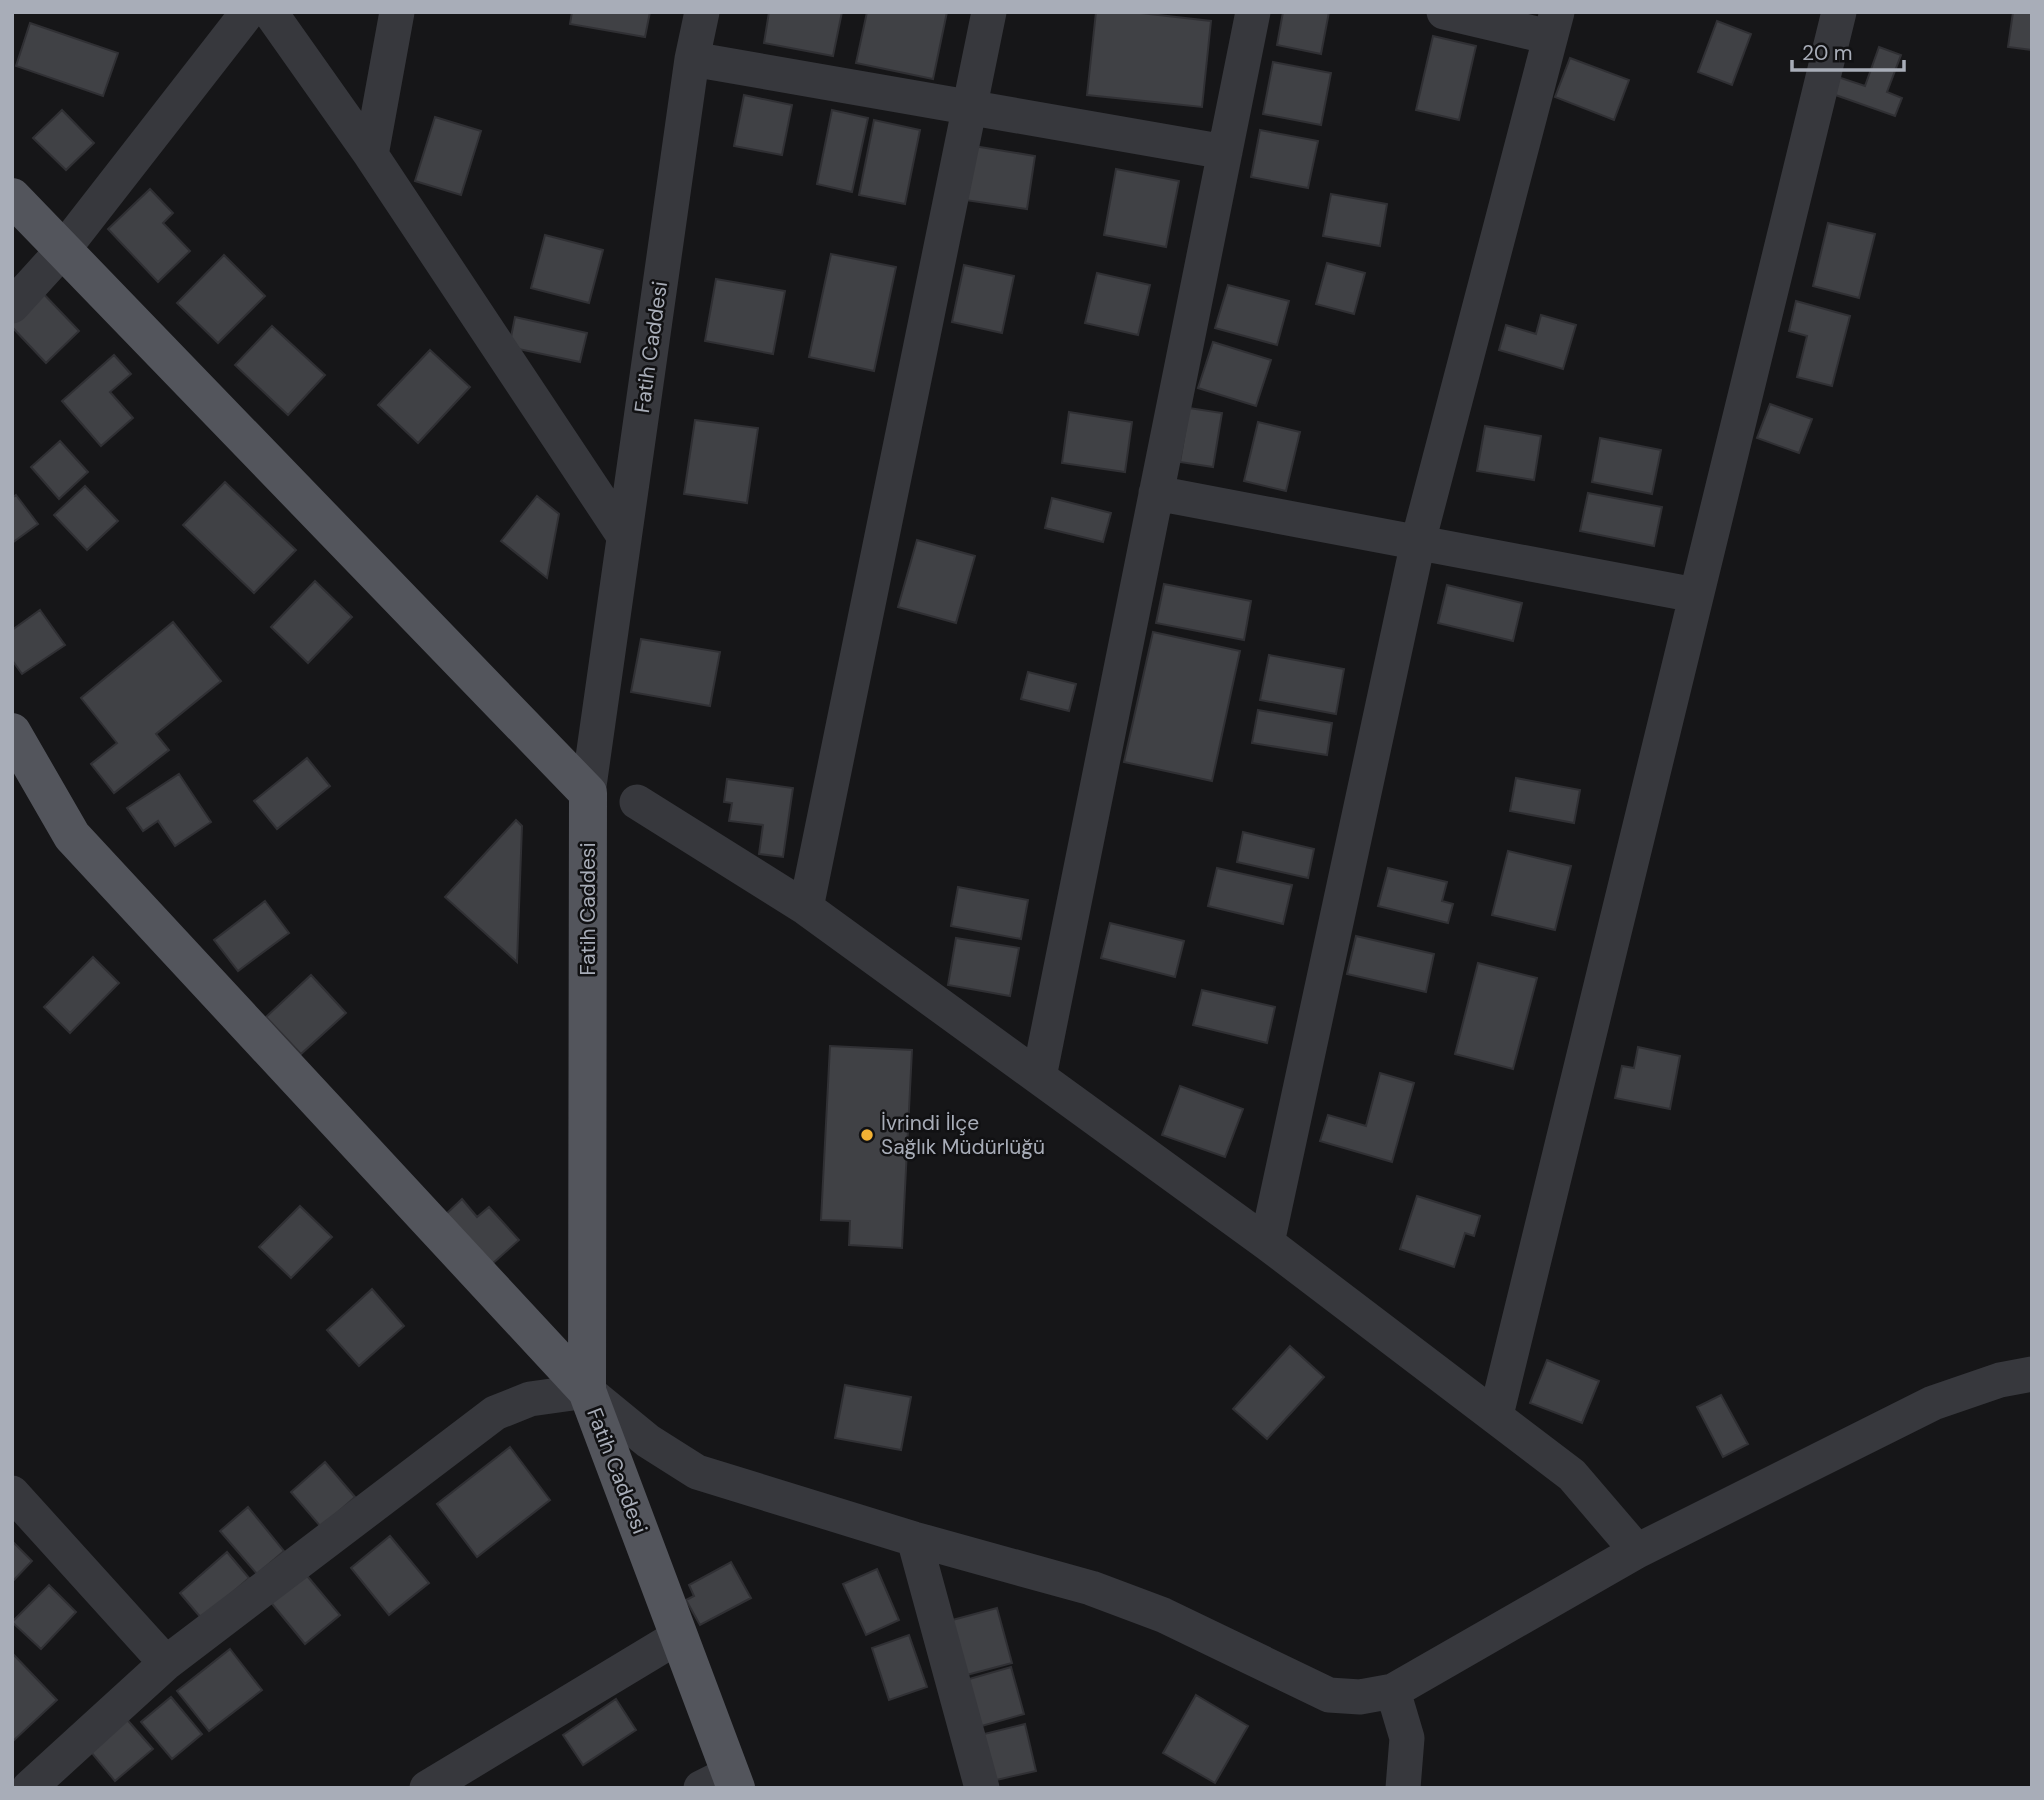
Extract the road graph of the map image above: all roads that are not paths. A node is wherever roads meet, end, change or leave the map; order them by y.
1 (248, 12) edge
2 (270, 12) edge
3 (397, 12) edge
4 (702, 12) edge
5 (989, 12) edge
6 (1253, 12) edge
7 (1444, 12) edge
8 (1839, 12) edge
9 (1553, 25) edge
10 (692, 59) junction
11 (969, 107) junction
12 (1225, 152) junction
13 (371, 155) junction
14 (12, 197) edge
15 (62, 251) junction
16 (12, 306) edge
17 (1156, 493) junction
18 (624, 536) junction
19 (1418, 542) junction
20 (1695, 595) junction
21 (12, 732) edge
22 (588, 793) junction
23 (637, 802) dead end
24 (806, 908) junction
25 (1039, 1077) junction
26 (1267, 1243) junction
27 (2032, 1374) edge
28 (587, 1391) junction
29 (1496, 1415) junction
30 (12, 1493) edge
31 (914, 1539) junction
32 (1637, 1551) junction
33 (679, 1636) junction
34 (166, 1663) junction
35 (1393, 1691) junction
36 (25, 1779) edge
37 (723, 1783) edge
38 (427, 1788) edge
39 (982, 1788) edge
40 (1404, 1788) edge

1 - 15 street
2 - 13 street
3 - 13 street
4 - 10 street, Fatih Caddesi
5 - 11 street
6 - 12 street
7 - 9 street
8 - 20 street
9 - 19 street
10 - 11 street
10 - 18 street, Fatih Caddesi
11 - 12 street
11 - 24 street
12 - 17 street
13 - 18 street
14 - 15 main road
15 - 16 street
15 - 22 main road
17 - 19 street
17 - 25 street
18 - 22 street, Fatih Caddesi
19 - 20 street
19 - 26 street
20 - 29 street
21 - 28 main road
22 - 28 main road, Fatih Caddesi
23 - 24 street
24 - 25 street
25 - 26 street
26 - 29 street
27 - 32 street
28 - 31 street
28 - 33 main road, Fatih Caddesi
28 - 34 street
29 - 32 street
30 - 34 street
31 - 35 street
31 - 39 street
32 - 35 street
33 - 37 main road, Fatih Caddesi
33 - 38 street
34 - 36 street
35 - 40 street

